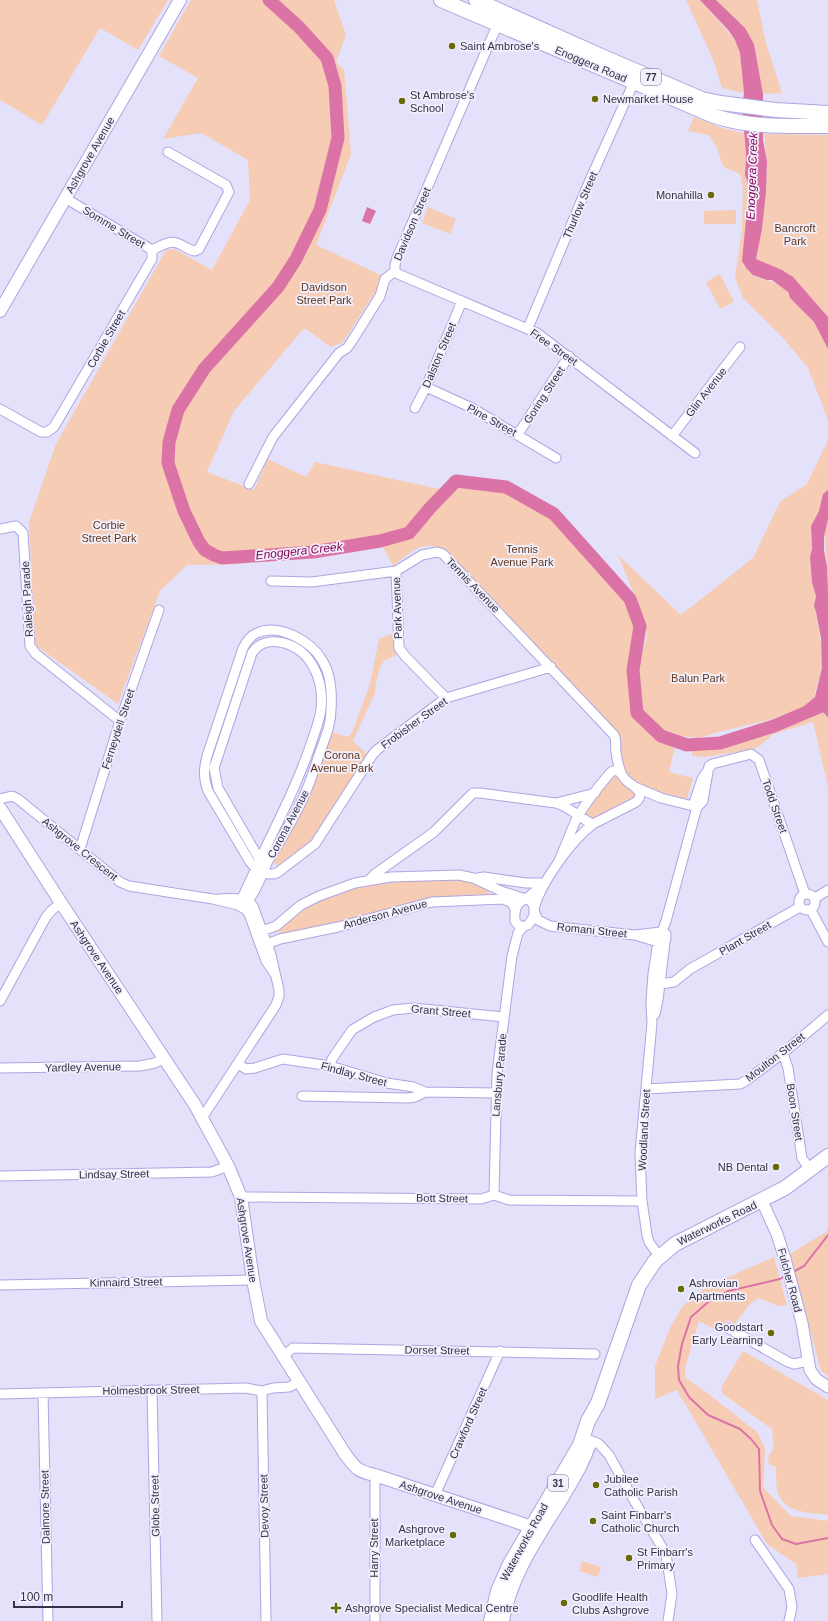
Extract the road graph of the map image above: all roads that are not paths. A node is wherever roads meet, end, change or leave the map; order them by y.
1 (180, 0) edge
2 (441, 0) edge
3 (480, 1) edge
4 (512, 16) junction
5 (498, 24) junction
6 (634, 82) junction
7 (828, 113) edge
8 (828, 126) edge
9 (168, 152) dead end
10 (66, 198) junction
11 (152, 250) junction
12 (395, 271) junction
13 (462, 301) junction
14 (0, 311) edge
15 (528, 328) junction
16 (740, 347) dead end
17 (569, 356) junction
18 (426, 387) junction
19 (415, 408) dead end
20 (0, 409) edge
21 (518, 434) junction
22 (672, 436) junction
23 (695, 453) dead end
24 (556, 458) dead end
25 (249, 484) dead end
26 (0, 529) edge
27 (396, 570) junction
28 (271, 581) dead end
29 (158, 610) dead end
30 (245, 658) junction
31 (551, 667) junction
32 (446, 698) junction
33 (120, 720) junction
34 (616, 751) junction
35 (713, 764) joint
36 (608, 774) junction
37 (622, 775) junction
38 (634, 786) junction
39 (595, 793) junction
40 (661, 798) junction
41 (0, 799) edge
42 (636, 802) junction
43 (556, 803) junction
44 (695, 806) junction
45 (0, 808) edge
46 (578, 816) junction
47 (593, 824) junction
48 (80, 848) junction
49 (260, 859) junction
50 (395, 860) junction
51 (559, 861) junction
52 (259, 870) junction
53 (391, 877) junction
54 (475, 879) junction
55 (368, 881) junction
56 (545, 883) junction
57 (493, 887) junction
58 (828, 890) edge
59 (805, 894) junction
60 (815, 898) junction
61 (526, 899) junction
62 (489, 900) junction
63 (61, 903) junction
64 (244, 903) junction
65 (800, 906) junction
66 (534, 909) junction
67 (811, 910) junction
68 (515, 912) junction
69 (280, 923) junction
70 (550, 926) junction
71 (523, 927) junction
72 (259, 932) junction
73 (283, 938) junction
74 (661, 938) junction
75 (828, 942) edge
76 (264, 945) junction
77 (512, 956) junction
78 (658, 981) junction
79 (0, 1000) edge
80 (828, 1015) edge
81 (504, 1017) junction
82 (782, 1053) junction
83 (164, 1058) junction
84 (238, 1064) junction
85 (330, 1066) junction
86 (0, 1068) edge
87 (646, 1089) junction
88 (425, 1092) junction
89 (496, 1093) junction
90 (302, 1096) dead end
91 (202, 1118) junction
92 (828, 1156) edge
93 (228, 1166) junction
94 (810, 1170) junction
95 (0, 1176) edge
96 (494, 1195) junction
97 (241, 1197) junction
98 (642, 1201) junction
99 (762, 1201) junction
100 (659, 1256) junction
101 (253, 1280) junction
102 (0, 1285) edge
103 (728, 1328) dead end
104 (500, 1351) junction
105 (595, 1354) dead end
106 (282, 1356) junction
107 (808, 1361) junction
108 (299, 1382) junction
109 (828, 1386) edge
110 (152, 1390) junction
111 (262, 1391) junction
112 (43, 1393) junction
113 (0, 1394) edge
114 (586, 1439) junction
115 (375, 1475) junction
116 (435, 1495) junction
117 (536, 1528) junction
118 (755, 1540) dead end
119 (48, 1621) edge
120 (156, 1621) edge
121 (266, 1621) edge
122 (375, 1621) edge
123 (491, 1621) edge
124 (502, 1621) edge
125 (668, 1621) edge
126 (789, 1621) edge

1 - 10 main road, Ashgrove Avenue
2 - 5 main road, Enoggera Road / 77
3 - 4 main road, Enoggera Road / 77
3 - 5 street
4 - 5 street
4 - 7 main road, Enoggera Road / 77
5 - 6 main road, Enoggera Road / 77
5 - 12 street, Davidson Street
6 - 8 main road, Enoggera Road / 77
6 - 15 street, Thurlow Street
9 - 11 street, Somme Street
10 - 11 street, Somme Street
10 - 14 main road, Ashgrove Avenue
11 - 20 street, Corbie Street
12 - 13 street, Free Street
12 - 25 street, Davidson Street
13 - 15 street, Free Street
13 - 18 street, Dalston Street
15 - 17 street, Free Street
16 - 22 street, Glin Avenue
17 - 21 street, Goring Street
17 - 22 street, Free Street
18 - 19 street, Dalston Street
18 - 21 street, Pine Street
21 - 24 street, Pine Street
22 - 23 street, Free Street
26 - 33 street, Raleigh Parade
27 - 28 street, Tennis Avenue
27 - 31 street, Tennis Avenue
27 - 32 street, Park Avenue
29 - 33 street, Ferneydell Street
30 - 49 street, Corona Avenue
30 - 49 street, Corona Avenue
30 - 52 street, Corona Avenue
30 - 52 street, Corona Avenue
31 - 32 street, Frobisher Street
31 - 34 street, Tennis Avenue
32 - 52 street, Frobisher Street
33 - 48 street, Ferneydell Street
34 - 36 street
34 - 37 street, Tennis Avenue
35 - 44 street, Woodland Street
35 - 59 street, Todd Street
36 - 37 street
36 - 39 street
37 - 38 street
38 - 40 street
38 - 42 street
39 - 43 street
39 - 46 street
40 - 42 street
40 - 44 street
41 - 48 street, Ashgrove Crescent
42 - 47 street
43 - 46 street
43 - 50 street
44 - 74 street, Woodland Street
45 - 63 main road, Ashgrove Avenue
46 - 47 street
46 - 51 street
47 - 51 street
48 - 64 street, Ashgrove Crescent
49 - 52 street
50 - 53 street
50 - 55 street
51 - 56 street
52 - 64 street, Corona Avenue
53 - 54 street
53 - 55 street
54 - 56 street
54 - 57 street
55 - 69 street
56 - 61 street
56 - 66 street
57 - 61 street
57 - 62 street
58 - 60 street
59 - 60 street
59 - 65 street
60 - 67 street
61 - 66 street
61 - 68 street
62 - 68 street, Anderson Avenue
62 - 73 street, Anderson Avenue
63 - 79 street
63 - 83 main road, Ashgrove Avenue
64 - 72 street
65 - 67 street
65 - 78 street, Plant Street
66 - 70 street, Romani Street
66 - 71 street
67 - 75 street
68 - 71 street
68 - 77 street, Lansbury Parade
69 - 72 street
69 - 73 street
70 - 71 street, Romani Street
70 - 74 street, Romani Street
71 - 77 street, Lansbury Parade
72 - 76 street
73 - 76 street, Anderson Avenue
74 - 78 street, Woodland Street
76 - 84 street
77 - 81 street, Lansbury Parade
78 - 87 street, Woodland Street
80 - 82 street, Moulton Street
81 - 85 street, Grant Street
81 - 89 street, Lansbury Parade
82 - 87 street, Moulton Street
82 - 94 street, Boon Street
83 - 86 street, Yardley Avenue
83 - 91 main road, Ashgrove Avenue
84 - 85 street, Findlay Street
84 - 91 street
85 - 88 street, Findlay Street
87 - 98 street, Woodland Street
88 - 89 street, Findlay Street
88 - 90 street, Findlay Street
89 - 96 street, Lansbury Parade
91 - 93 main road, Ashgrove Avenue
92 - 94 main road, Waterworks Road / 31
93 - 95 street, Lindsay Street
93 - 97 main road, Ashgrove Avenue
94 - 99 main road, Waterworks Road / 31
96 - 97 street, Bott Street
96 - 98 street, Bott Street
97 - 101 main road, Ashgrove Avenue
98 - 100 street, Woodland Street
99 - 100 main road, Waterworks Road / 31
99 - 107 street, Fulcher Road
100 - 114 main road, Waterworks Road / 31
101 - 102 street, Kinnaird Street
101 - 106 main road, Ashgrove Avenue
103 - 107 street
104 - 105 street, Dorset Street
104 - 106 street, Dorset Street
104 - 116 street, Crawford Street
106 - 108 main road, Ashgrove Avenue
107 - 109 street, Fulcher Road
108 - 111 street, Holmesbrook Street
108 - 115 main road, Ashgrove Avenue
110 - 111 street, Holmesbrook Street
110 - 112 street, Holmesbrook Street
110 - 120 street, Globe Street
111 - 121 street, Devoy Street
112 - 113 street, Holmesbrook Street
112 - 119 street, Dalmore Street
114 - 117 main road, Waterworks Road / 31
114 - 125 street
115 - 116 main road, Ashgrove Avenue
115 - 122 street, Harry Street
116 - 117 main road, Ashgrove Avenue
117 - 123 main road, Waterworks Road / 31
117 - 124 main road, Waterworks Road / 31
118 - 126 street

